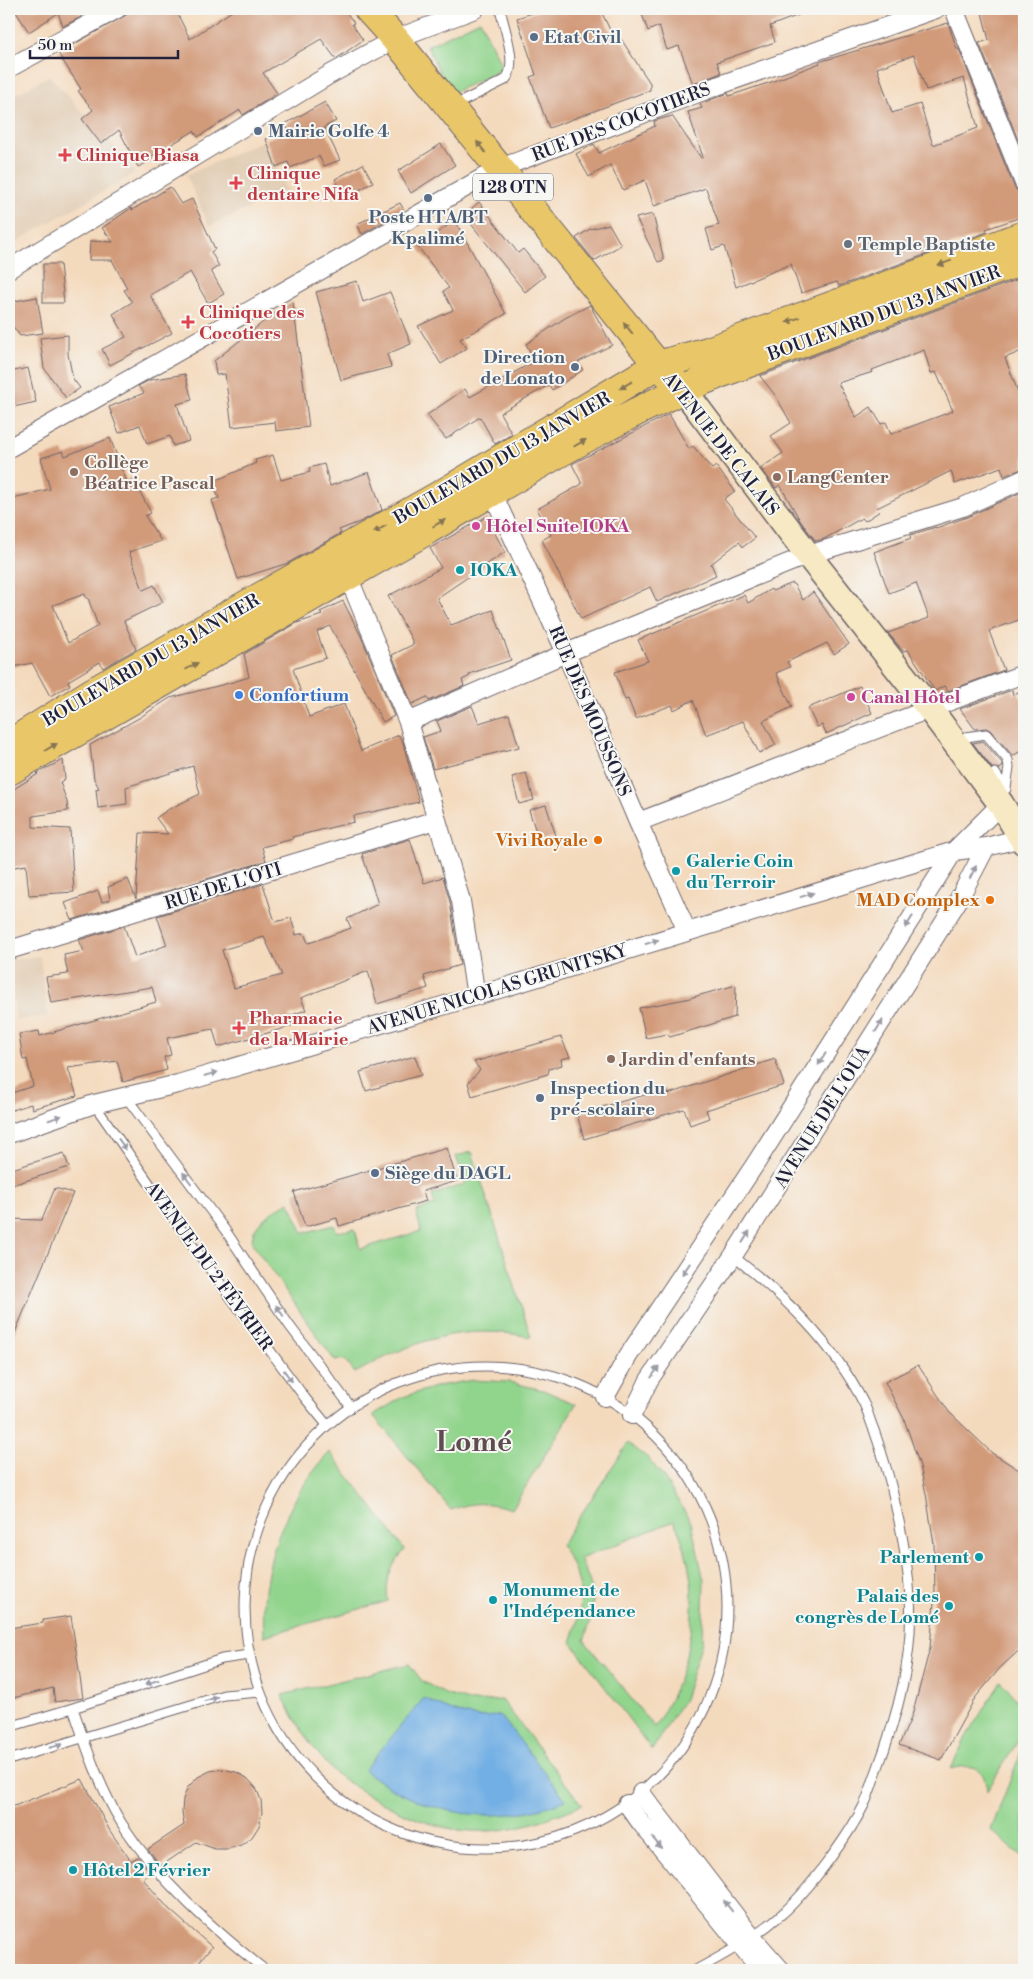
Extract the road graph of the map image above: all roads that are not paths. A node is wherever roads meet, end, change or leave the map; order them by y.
1 (116, 9) edge
2 (368, 9) edge
3 (476, 9) edge
4 (500, 9) edge
5 (936, 9) edge
6 (954, 9) edge
7 (396, 39) junction
8 (9, 68) edge
9 (450, 107) junction
10 (498, 169) junction
11 (1024, 183) edge
12 (1024, 235) edge
13 (1024, 260) edge
14 (9, 269) edge
15 (658, 365) junction
16 (682, 389) junction
17 (9, 448) edge
18 (1024, 479) edge
19 (492, 492) junction
20 (808, 555) junction
21 (348, 576) junction
22 (566, 653) junction
23 (1024, 674) edge
24 (929, 708) junction
25 (408, 722) junction
26 (964, 741) junction
27 (9, 744) edge
28 (9, 771) edge
29 (995, 773) dead end
30 (1004, 796) junction
31 (436, 820) junction
32 (638, 822) junction
33 (1023, 840) edge
34 (986, 846) junction
35 (954, 851) junction
36 (687, 931) junction
37 (9, 950) edge
38 (476, 996) junction
39 (126, 1097) junction
40 (94, 1104) junction
41 (9, 1134) edge
42 (734, 1256) junction
43 (605, 1397) junction
44 (351, 1407) junction
45 (632, 1414) junction
46 (327, 1425) junction
47 (249, 1655) junction
48 (260, 1692) junction
49 (73, 1708) junction
50 (9, 1726) edge
51 (83, 1738) junction
52 (9, 1760) edge
53 (634, 1799) junction
54 (747, 1941) junction
55 (265, 1970) edge
56 (696, 1970) edge
57 (761, 1970) edge
58 (781, 1970) edge

1 - 8 street
2 - 7 highway, AVENUE DE CALAIS / 128 OTN
3 - 7 street
4 - 9 lane
5 - 10 street, RUE DES COCOTIERS
6 - 11 street
7 - 9 highway, AVENUE DE CALAIS / 128 OTN
7 - 14 street
10 -> 9 highway, AVENUE DE CALAIS / 128 OTN
15 -> 10 highway, AVENUE DE CALAIS / 128 OTN
10 - 17 street, RUE DES COCOTIERS
12 -> 15 highway, BOULEVARD DU 13 JANVIER
13 - 16 highway, BOULEVARD DU 13 JANVIER
15 - 16 highway, AVENUE DE CALAIS / 128 OTN
15 -> 27 highway, BOULEVARD DU 13 JANVIER
19 -> 16 highway, BOULEVARD DU 13 JANVIER
16 - 20 main road, AVENUE DE CALAIS / 128 OTN
18 - 20 street
21 -> 19 highway, BOULEVARD DU 13 JANVIER
19 - 22 street, RUE DES MOUSSONS
20 - 22 street
20 - 24 main road, AVENUE DE CALAIS / 128 OTN
21 - 25 street
28 -> 21 highway, BOULEVARD DU 13 JANVIER
22 - 25 street
22 - 32 street, RUE DES MOUSSONS
23 - 24 street
24 - 26 main road, AVENUE DE CALAIS / 128 OTN
24 - 32 street
25 - 31 street
26 - 30 main road, AVENUE DE CALAIS / 128 OTN
26 - 30 lane
29 - 30 lane
30 - 33 main road, AVENUE DE CALAIS / 128 OTN
30 - 35 street
31 - 37 street, RUE DE L'OTI
31 - 38 street
32 - 36 street, RUE DES MOUSSONS
33 - 34 street
34 - 35 street, AVENUE NICOLAS GRUNITSKY
42 -> 34 street, AVENUE DE L'OUA
36 -> 35 street, AVENUE NICOLAS GRUNITSKY
35 -> 43 street, AVENUE DE L'OUA
38 -> 36 street, AVENUE NICOLAS GRUNITSKY
39 -> 38 street, AVENUE NICOLAS GRUNITSKY
39 - 40 street, AVENUE NICOLAS GRUNITSKY
44 -> 39 lane, AVENUE DU 2 FÉVRIER
41 -> 40 street, AVENUE NICOLAS GRUNITSKY
40 -> 46 lane, AVENUE DU 2 FÉVRIER
45 -> 42 street, AVENUE DE L'OUA
42 - 54 lane
43 - 44 lane
43 - 45 lane
44 - 46 lane
45 - 53 lane
46 - 47 lane
47 - 48 lane
47 -> 49 lane
51 -> 48 lane
48 - 53 lane
49 - 50 lane
49 - 51 lane
52 -> 51 lane
51 - 55 lane
53 - 54 street
54 - 56 lane
54 - 57 street
54 - 58 street

